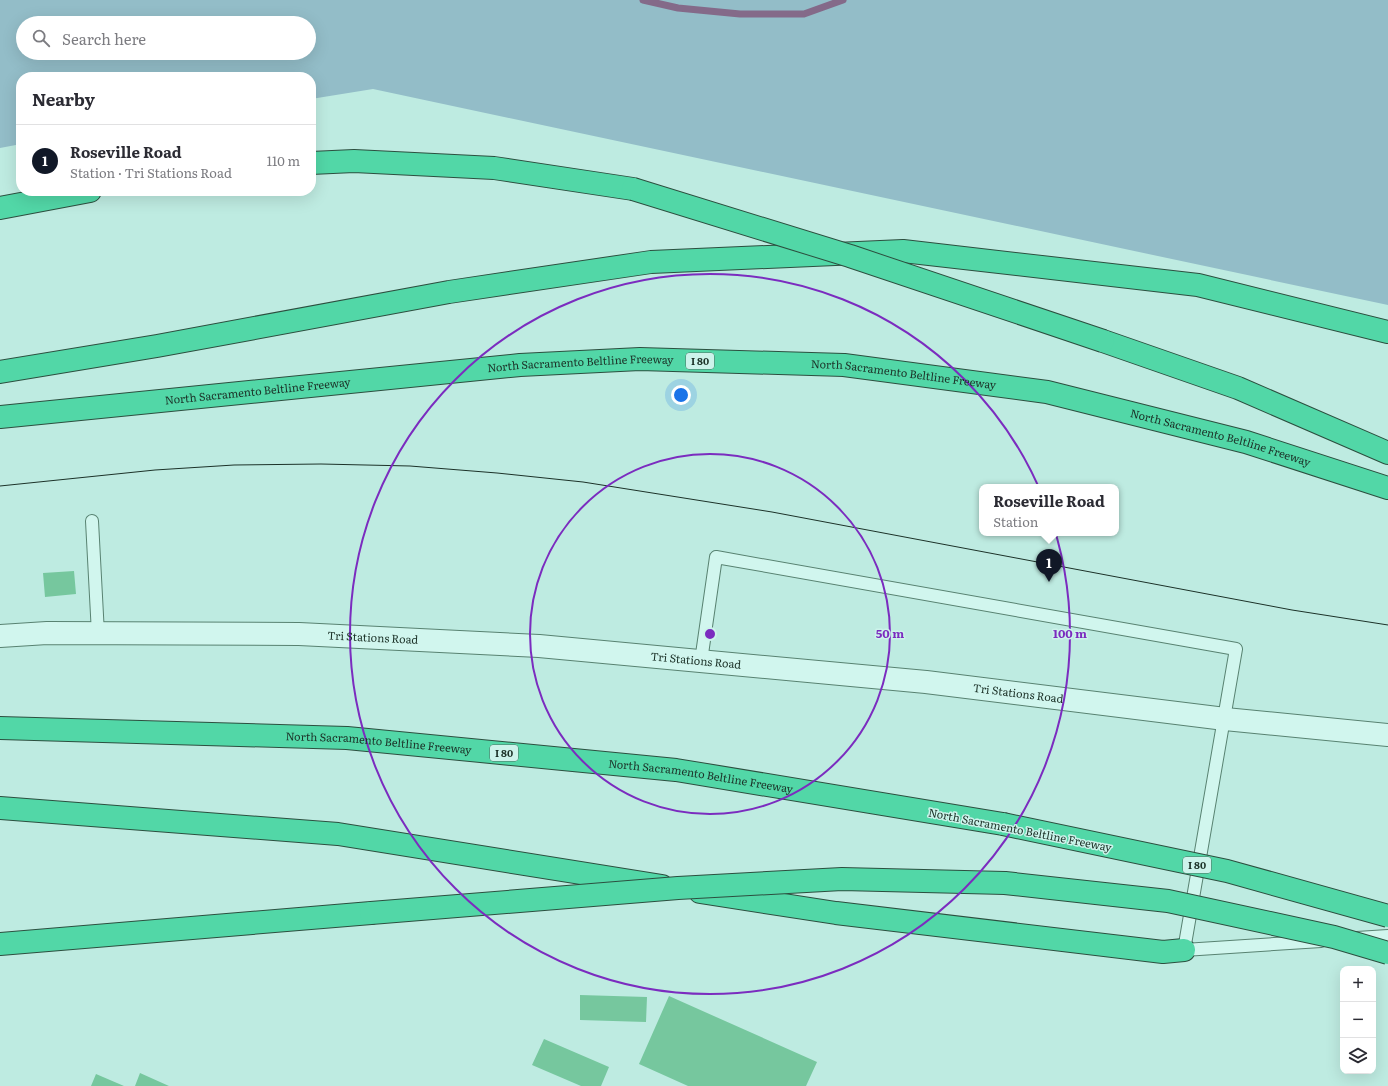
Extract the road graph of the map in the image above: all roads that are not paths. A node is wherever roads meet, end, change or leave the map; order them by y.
1 (316, 163) edge
2 (64, 196) edge
3 (0, 208) edge
4 (1388, 332) edge
5 (0, 372) edge
6 (0, 417) edge
7 (1388, 453) edge
8 (1388, 488) edge
9 (92, 521) dead end
10 (98, 634) junction
11 (0, 636) edge
12 (701, 661) junction
13 (1225, 719) junction
14 (0, 728) edge
15 (1388, 735) edge
16 (0, 808) edge
17 (1388, 916) edge
18 (1388, 936) edge
19 (0, 944) edge
20 (1184, 950) junction
21 (1388, 953) edge

1 - 7 highway, bridge
2 - 3 highway
4 - 5 highway
6 - 8 highway, North Sacramento Beltline Freeway / I 80
9 - 10 lane
10 - 11 street, Tri Stations Road
10 - 12 street, Tri Stations Road
12 - 13 street, Tri Stations Road
12 - 13 lane
13 - 15 street, Tri Stations Road
13 - 20 lane
14 - 17 highway, North Sacramento Beltline Freeway / I 80, bridge
16 - 20 highway
18 - 20 lane
19 - 21 highway, bridge

